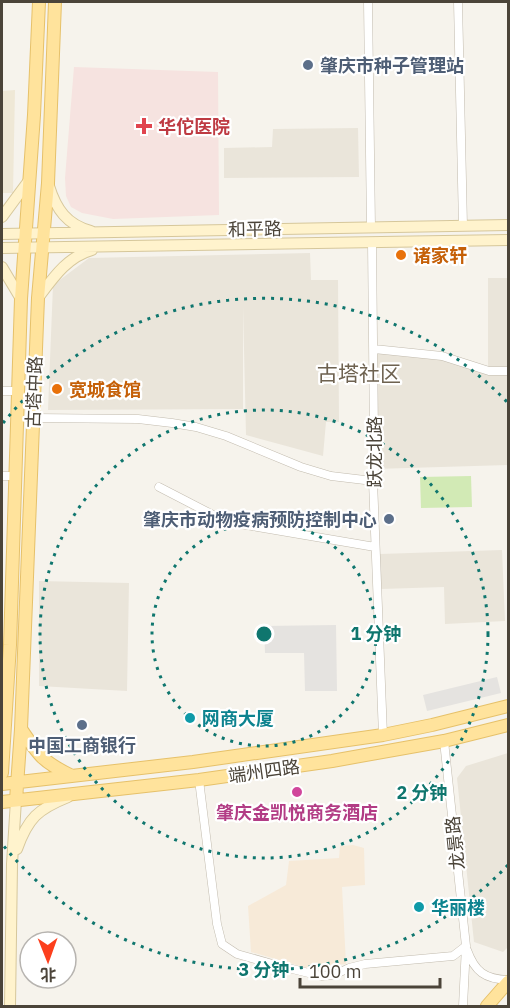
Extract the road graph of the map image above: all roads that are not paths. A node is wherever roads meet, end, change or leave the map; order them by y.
1 (39, 2) edge
2 (55, 2) edge
3 (368, 2) edge
4 (458, 2) edge
5 (50, 114) junction
6 (34, 115) junction
7 (30, 179) junction
8 (48, 183) junction
9 (2, 217) edge
10 (508, 225) edge
11 (463, 226) junction
12 (371, 228) junction
13 (2, 234) edge
14 (43, 234) junction
15 (103, 234) junction
16 (26, 235) junction
17 (508, 240) edge
18 (372, 242) junction
19 (104, 247) junction
20 (2, 248) edge
21 (25, 248) junction
22 (42, 249) junction
23 (2, 267) edge
24 (38, 298) junction
25 (21, 299) junction
26 (374, 349) junction
27 (508, 371) edge
28 (2, 391) edge
29 (18, 391) junction
30 (34, 418) junction
31 (2, 476) edge
32 (15, 476) junction
33 (373, 481) junction
34 (159, 487) dead end
35 (375, 547) junction
36 (24, 644) junction
37 (10, 645) junction
38 (508, 706) edge
39 (3, 724) edge
40 (508, 725) edge
41 (21, 729) junction
42 (383, 735) junction
43 (444, 741) junction
44 (263, 752) junction
45 (266, 771) junction
46 (2, 773) edge
47 (73, 776) junction
48 (199, 780) junction
49 (18, 782) junction
50 (2, 784) edge
51 (75, 795) junction
52 (16, 800) junction
53 (2, 802) edge
54 (12, 864) junction
55 (466, 946) junction
56 (508, 981) edge
57 (10, 1006) edge
58 (463, 1006) edge
59 (486, 1006) edge

1 - 6 main road, 古塔中路
2 - 5 main road, 古塔中路
3 - 12 street
4 - 11 street
5 - 6 main road
5 - 8 main road, 古塔中路
6 - 7 main road, 古塔中路
7 - 9 main road
7 - 16 main road, 古塔中路
8 - 14 main road, 古塔中路
8 - 15 main road
10 - 11 main road, 和平路
11 - 12 main road, 和平路
12 - 15 main road, 和平路
13 - 16 main road, 和平路
14 - 15 main road, 和平路
14 - 16 main road, 和平路
14 - 22 main road, 古塔中路
16 - 21 main road, 古塔中路
17 - 18 main road, 和平路
18 - 19 main road, 和平路
18 - 26 street, 跃龙北路
19 - 22 main road, 和平路
19 - 24 main road
20 - 21 main road, 和平路
21 - 22 main road, 和平路
21 - 25 main road, 古塔中路
22 - 24 main road, 古塔中路
23 - 25 main road
24 - 30 main road, 古塔中路
25 - 29 main road, 古塔中路
26 - 27 street
26 - 33 street, 跃龙北路
28 - 29 street
29 - 32 main road, 古塔中路
30 - 33 street
30 - 36 main road, 古塔中路
31 - 32 street
32 - 37 main road, 古塔中路
33 - 35 street, 跃龙北路
34 - 35 street
35 - 42 street, 跃龙北路
36 - 37 main road
36 - 41 main road, 古塔中路
37 - 39 main road, 古塔中路
38 - 42 main road, 端州四路
39 - 46 main road, 古塔中路
40 - 43 main road, 端州四路
41 - 47 main road
41 - 49 main road, 古塔中路
42 - 44 main road, 端州四路
43 - 45 main road, 端州四路
43 - 55 street, 龙景路
44 - 45 main road
44 - 47 main road, 端州四路
45 - 48 main road, 端州四路
47 - 49 main road, 端州四路
48 - 51 main road, 端州四路
48 - 55 street
49 - 50 main road, 端州四路
49 - 52 main road, 古塔中路
51 - 52 main road, 端州四路
51 - 54 main road
52 - 53 main road, 端州四路
52 - 54 main road
54 - 57 main road
55 - 56 street
55 - 58 street
56 - 59 main road

